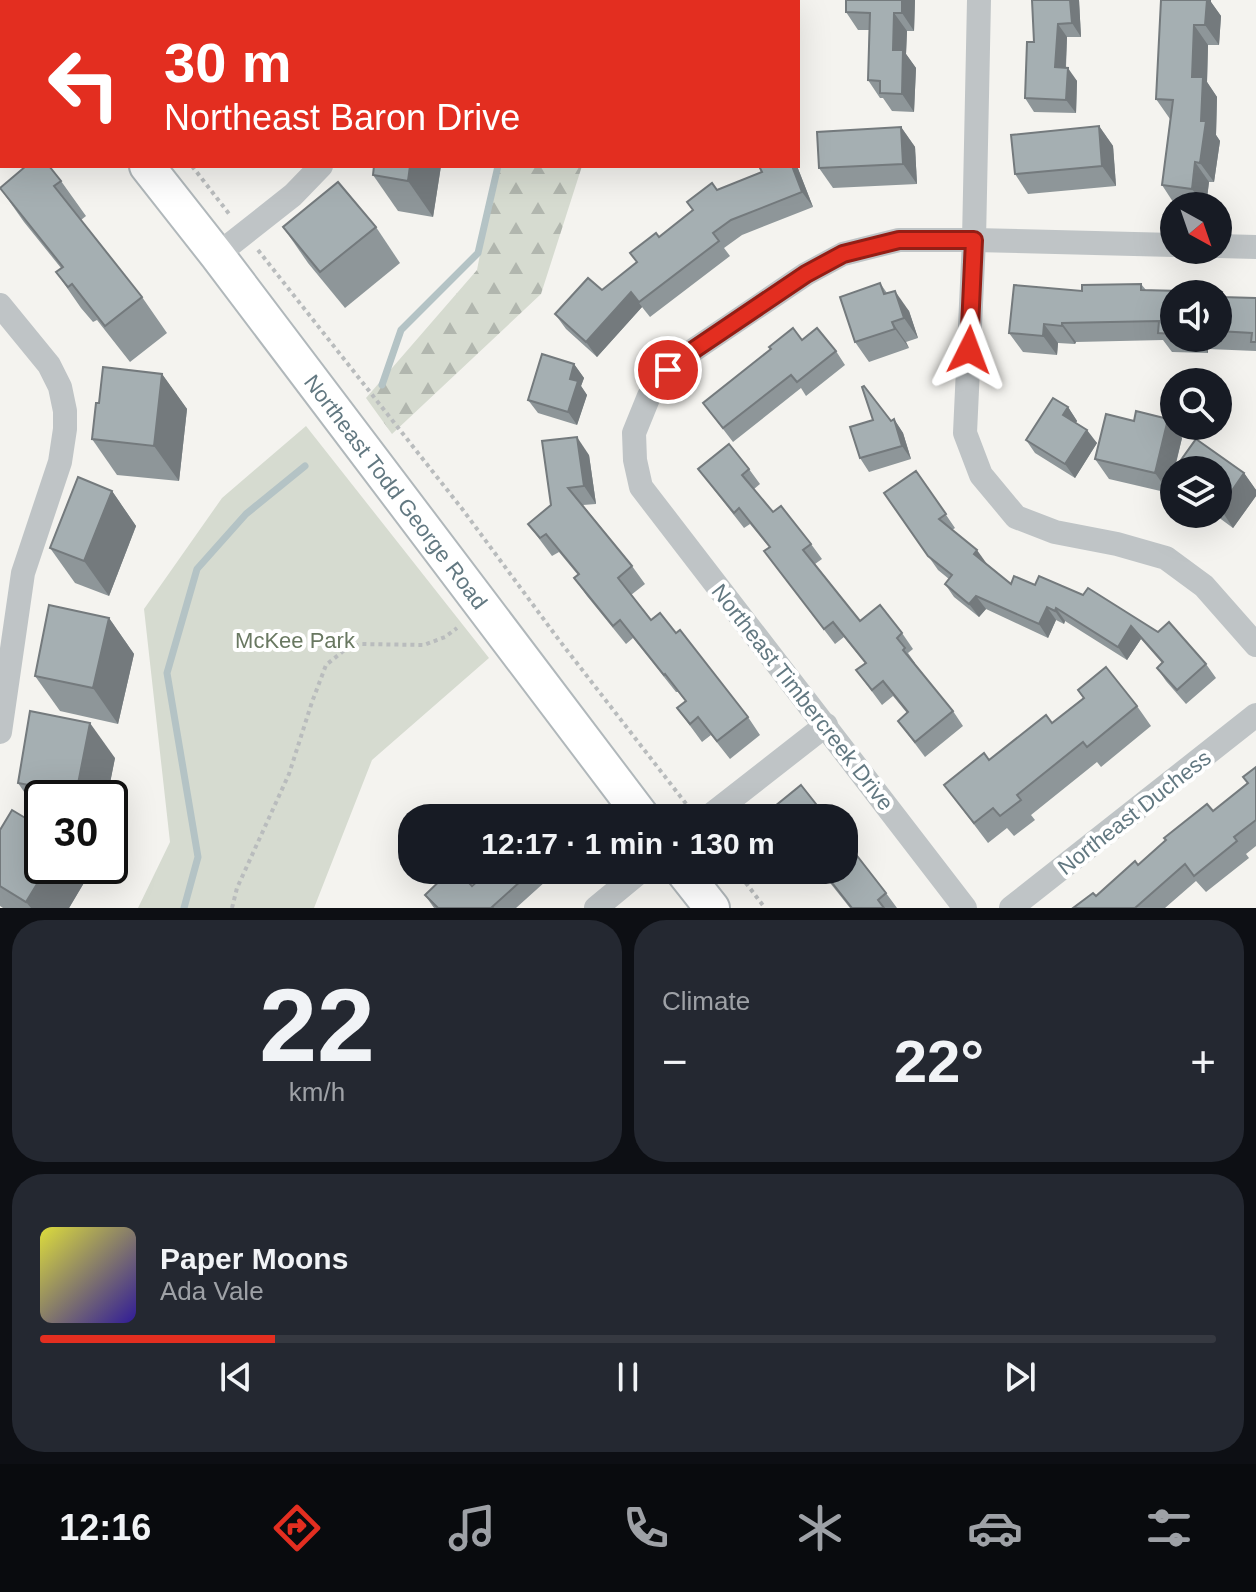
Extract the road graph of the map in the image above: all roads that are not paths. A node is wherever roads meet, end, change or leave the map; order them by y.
1 (979, 0) edge
2 (149, 168) edge
3 (319, 168) edge
4 (974, 240) junction
5 (1160, 245) edge
6 (1232, 246) edge
7 (1256, 247) edge
8 (217, 255) junction
9 (0, 305) edge
10 (1256, 645) edge
11 (1256, 715) edge
12 (826, 725) junction
13 (0, 732) edge
14 (632, 804) edge
15 (725, 804) edge
16 (625, 884) edge
17 (693, 884) edge
18 (596, 908) edge
19 (712, 908) edge
20 (965, 908) edge
21 (1011, 908) edge

1 - 4 street
2 - 8 main road, Northeast Todd George Road
3 - 8 street
4 - 5 street
4 - 10 street
4 - 12 street, Northeast Timbercreek Drive
6 - 7 street
8 - 14 main road, Northeast Todd George Road
9 - 13 street
11 - 21 street, Northeast Duchess
12 - 15 street
12 - 20 street, Northeast Timbercreek Drive
16 - 18 street
17 - 19 main road

